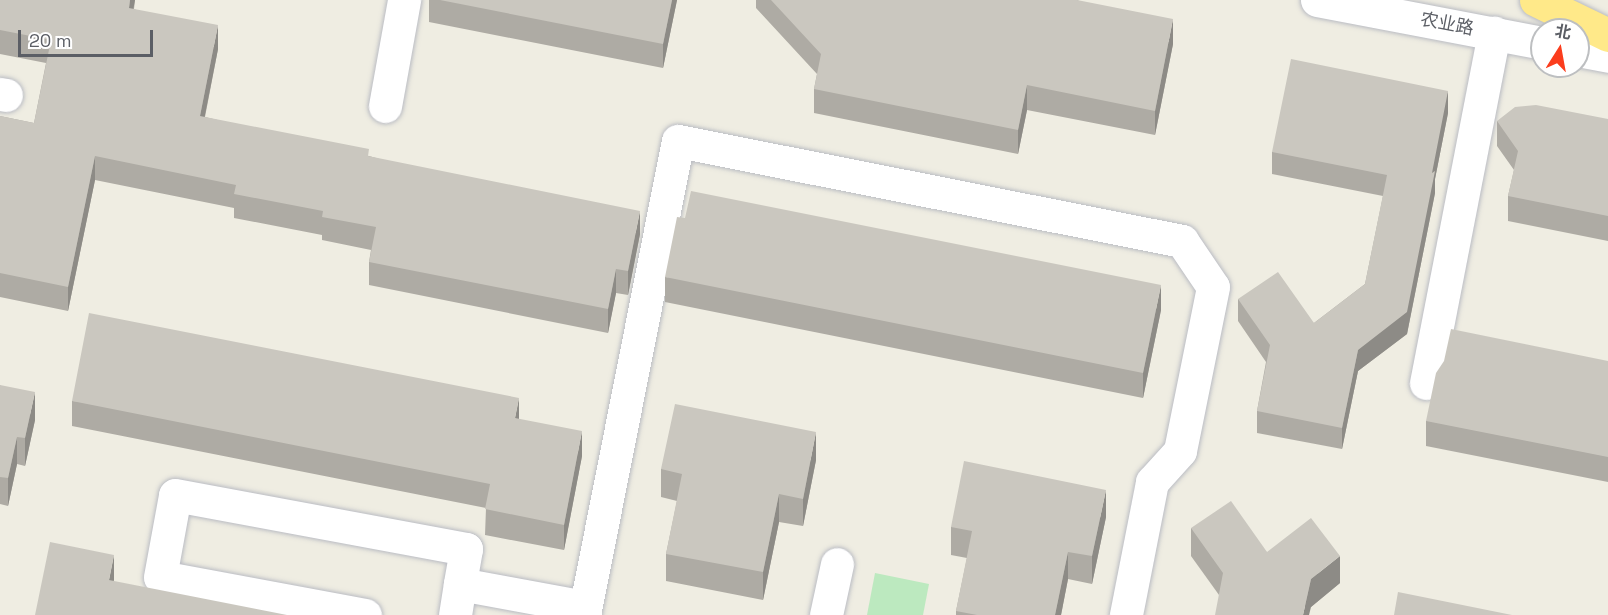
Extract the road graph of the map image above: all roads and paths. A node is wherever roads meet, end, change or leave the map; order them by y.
1 (404, 0) edge
2 (1317, 0) edge
3 (1536, 0) edge
4 (1563, 0) edge
5 (1608, 9) edge
6 (1494, 33) junction
7 (1608, 35) edge
8 (1530, 40) edge
9 (1590, 52) edge
10 (1608, 56) edge
11 (385, 106) dead end
12 (1426, 383) dead end
13 (837, 564) dead end
14 (458, 599) edge
15 (584, 611) edge
16 (365, 615) edge
17 (826, 615) edge
18 (1126, 615) edge

1 - 11 street
2 - 6 street, 农业路
3 - 7 highway
4 - 5 highway
6 - 8 street, 农业路
6 - 12 street
9 - 10 street
13 - 17 street
14 - 15 street
14 - 16 street
15 - 18 street

